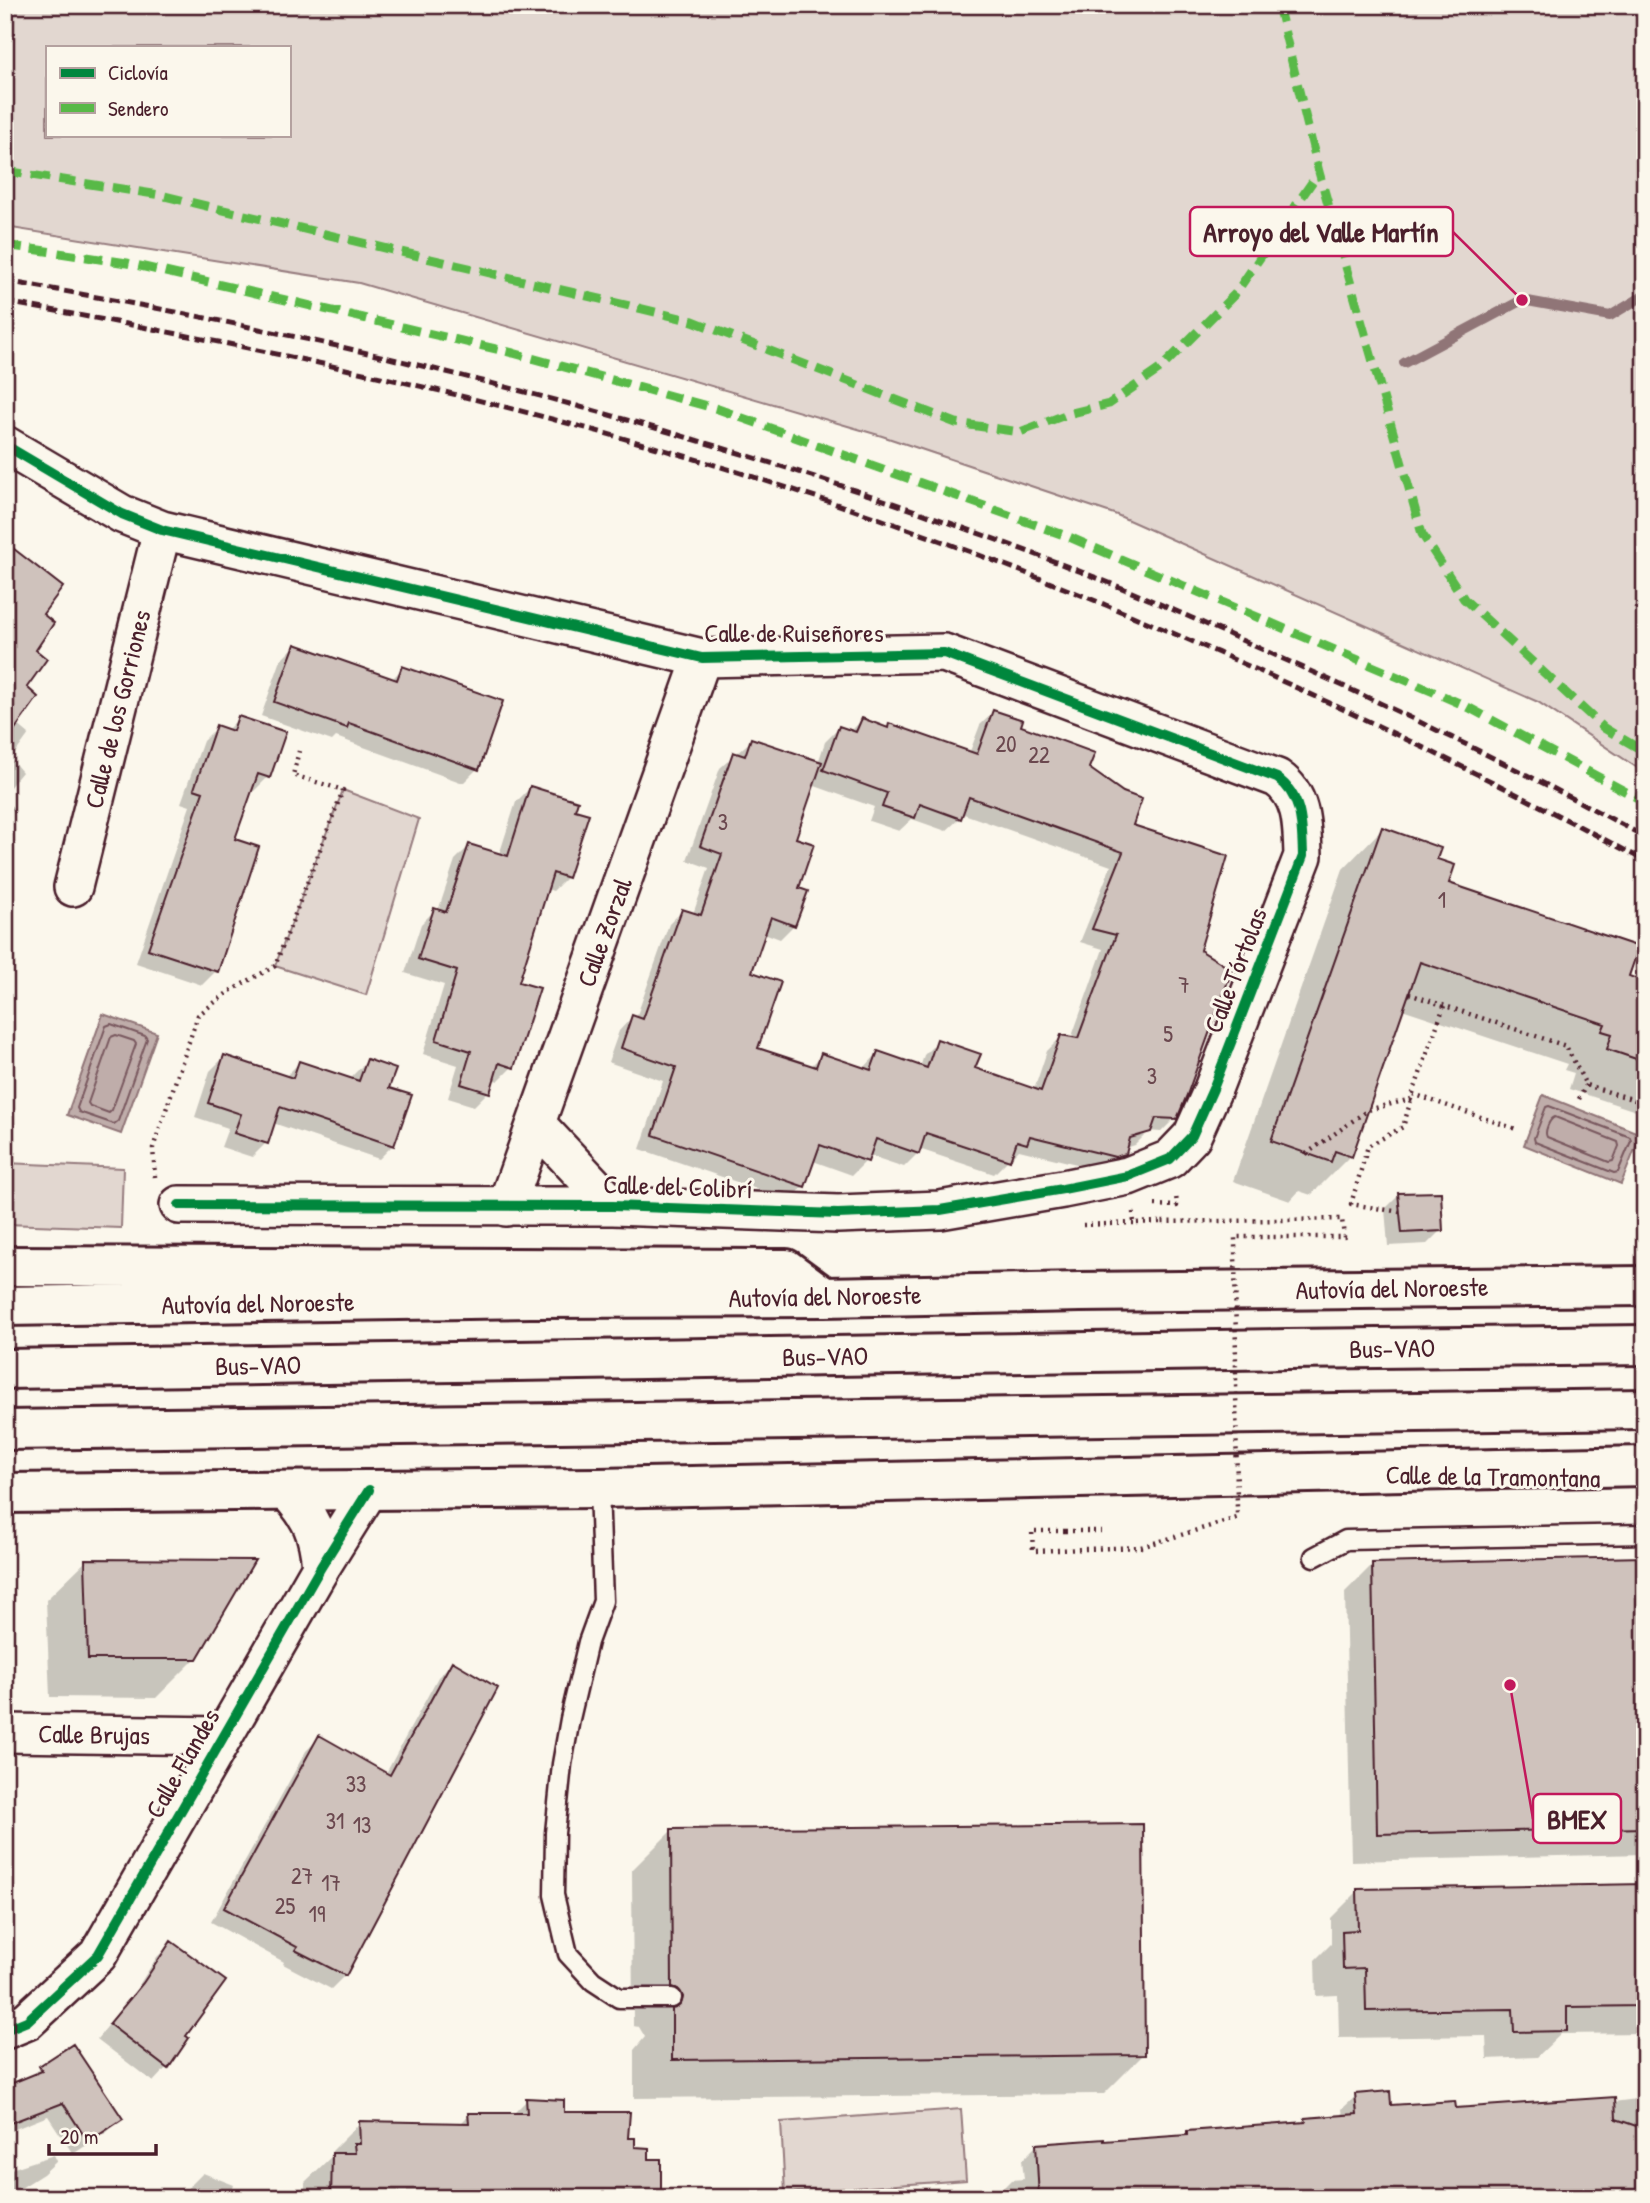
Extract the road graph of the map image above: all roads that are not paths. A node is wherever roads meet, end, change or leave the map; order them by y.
1 (5, 445) edge
2 (162, 530) junction
3 (702, 658) junction
4 (1289, 786) joint
5 (73, 887) dead end
6 (536, 1124) junction
7 (1170, 1159) joint
8 (179, 1205) road end
9 (613, 1206) junction
10 (506, 1207) junction
11 (5, 1266) edge
12 (1645, 1286) edge
13 (824, 1297) junction
14 (5, 1307) edge
15 (1645, 1345) edge
16 (5, 1369) edge
17 (1645, 1409) edge
18 (5, 1430) edge
19 (1645, 1466) edge
20 (1340, 1473) junction
21 (1645, 1479) edge
22 (599, 1488) junction
23 (369, 1490) junction
24 (287, 1491) junction
25 (5, 1493) edge
26 (1645, 1534) edge
27 (1314, 1557) dead end
28 (321, 1567) junction
29 (5, 1733) edge
30 (224, 1736) junction
31 (672, 1998) dead end
32 (5, 2030) edge

1 - 2 street, Calle de Ruiseñores
2 - 3 street, Calle de Ruiseñores
2 - 5 street, Calle de los Gorriones
3 - 4 street, Calle de Ruiseñores
3 - 6 street, Calle Zorzal
4 - 7 street, Calle Tórtolas
6 - 9 street, Calle del Colibrí
6 - 10 street, Calle Zorzal
7 - 9 street, Calle del Colibrí
8 - 10 street, Calle del Colibrí
9 - 10 street, Calle del Colibrí
11 - 13 highway
12 - 13 highway, Autovía del Noroeste
13 - 14 highway, Autovía del Noroeste
15 - 16 highway, Bus-VAO
17 - 18 highway
19 - 20 highway
20 - 21 street, Calle de la Tramontana
20 - 22 highway
22 - 23 highway
22 - 31 lane
23 - 24 highway
23 - 28 street, Calle Flandes
24 - 25 highway
24 - 28 street
26 - 27 lane
28 - 30 street, Calle Flandes
29 - 30 street, Calle Brujas
30 - 32 street, Calle Flandes

